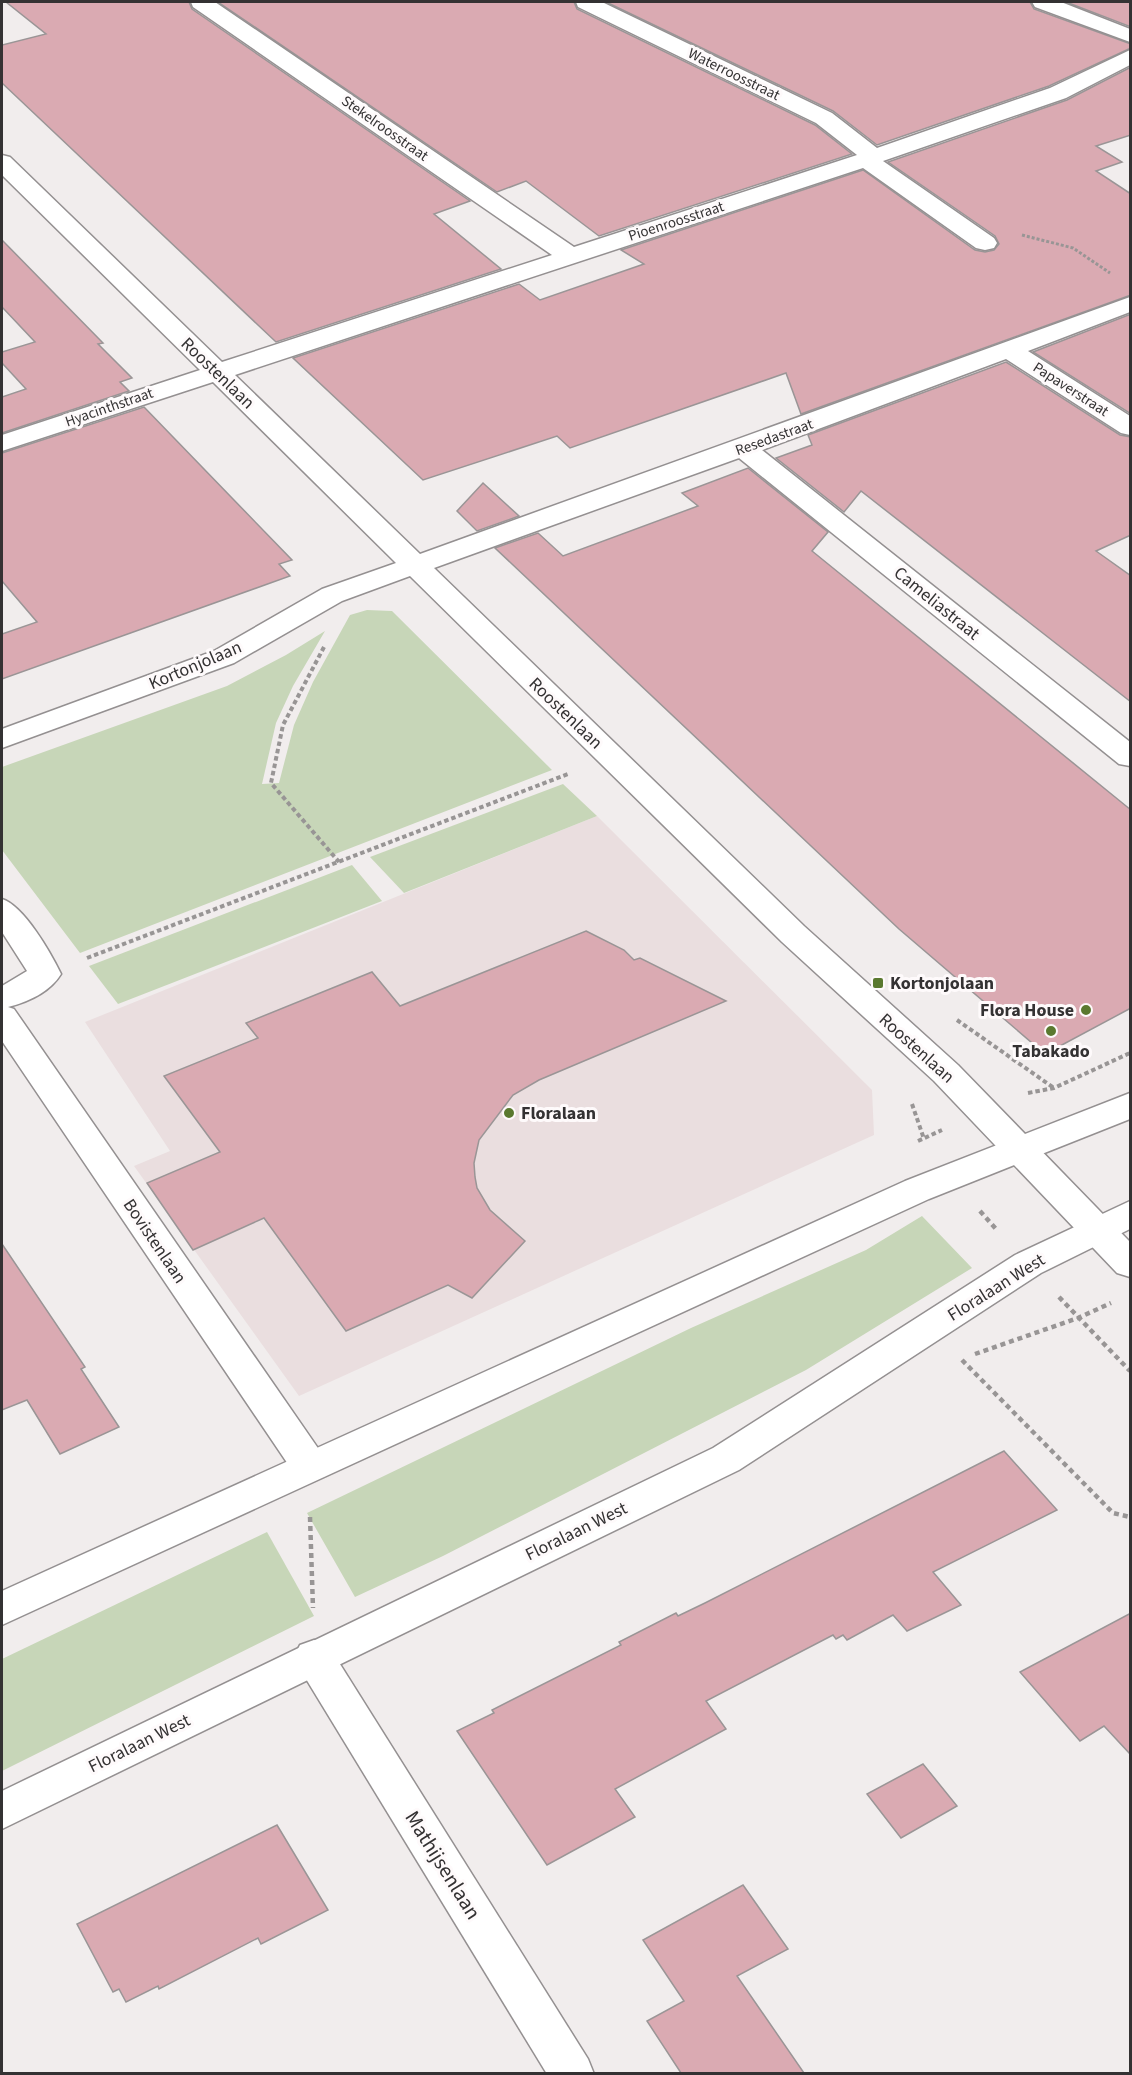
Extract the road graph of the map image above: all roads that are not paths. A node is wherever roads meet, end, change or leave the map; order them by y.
1 (201, 2) edge
2 (586, 2) edge
3 (1043, 2) edge
4 (1131, 36) edge
5 (1131, 57) edge
6 (870, 158) junction
7 (2, 162) edge
8 (985, 243) road end
9 (569, 255) junction
10 (1131, 304) edge
11 (1011, 351) junction
12 (216, 371) junction
13 (1131, 427) edge
14 (2, 443) edge
15 (743, 448) junction
16 (416, 566) junction
17 (2, 739) edge
18 (1131, 757) edge
19 (2, 910) edge
20 (2, 998) edge
21 (2, 1017) edge
22 (1131, 1105) edge
23 (1017, 1149) junction
24 (1131, 1214) edge
25 (1097, 1230) junction
26 (1131, 1264) edge
27 (309, 1465) junction
28 (2, 1609) edge
29 (314, 1657) junction
30 (2, 1810) edge
31 (572, 2073) edge

1 - 9 street, Stekelroosstraat
2 - 6 street, Waterroosstraat
3 - 4 street
5 - 6 street, Pioenroosstraat
6 - 8 street, Waterroosstraat
6 - 9 street, Pioenroosstraat
7 - 12 street, Roostenlaan
9 - 12 street, Pioenroosstraat
10 - 11 street, Resedastraat
11 - 13 street, Papaverstraat
11 - 15 street, Resedastraat
12 - 14 street, Hyacinthstraat
12 - 16 street, Roostenlaan
15 - 16 street, Resedastraat
15 - 18 street, Cameliastraat
16 - 17 street, Kortonjolaan
16 - 23 street, Roostenlaan
19 - 20 street
21 - 27 street, Bovistenlaan
22 - 23 street
23 - 25 street, Roostenlaan
23 - 27 street
24 - 25 street, Floralaan West
25 - 26 street, Roostenlaan
25 - 29 street, Floralaan West
27 - 28 street
29 - 30 street, Floralaan West
29 - 31 street, Mathijsenlaan

